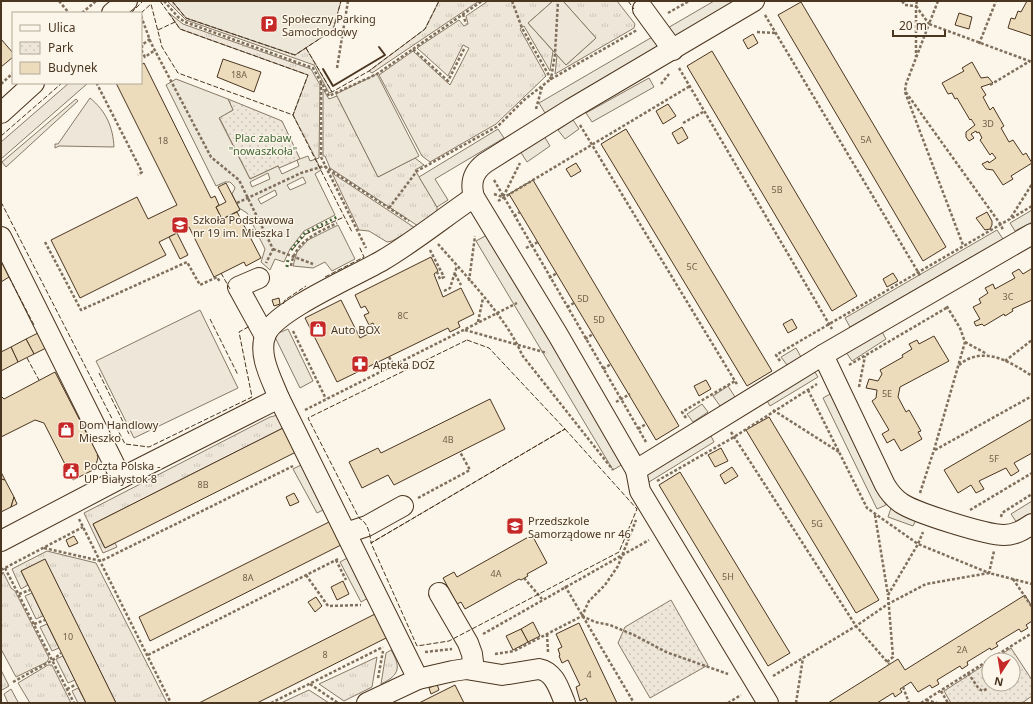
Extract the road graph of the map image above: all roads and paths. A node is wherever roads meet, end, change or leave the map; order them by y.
1 (59, 1) edge
2 (96, 1) edge
3 (127, 1) edge
4 (164, 1) edge
5 (348, 1) edge
6 (482, 1) edge
7 (512, 1) edge
8 (558, 1) edge
9 (689, 1) edge
10 (902, 1) edge
11 (916, 1) edge
12 (938, 1) edge
13 (996, 1) edge
14 (916, 6) junction
15 (759, 7) edge
16 (68, 12) edge
17 (83, 12) edge
18 (113, 12) edge
19 (463, 14) junction
20 (648, 15) junction
21 (142, 18) edge
22 (466, 24) dead end
23 (929, 24) junction
24 (757, 32) dead end
25 (776, 33) junction
26 (150, 38) junction
27 (979, 44) junction
28 (465, 48) dead end
29 (413, 49) junction
30 (155, 50) junction
31 (672, 51) junction
32 (144, 57) joint
33 (916, 59) junction
34 (1031, 61) edge
35 (337, 68) dead end
36 (12, 74) edge
37 (551, 78) junction
38 (321, 81) junction
39 (1, 84) edge
40 (33, 84) edge
41 (97, 84) edge
42 (990, 85) dead end
43 (542, 86) junction
44 (690, 86) junction
45 (905, 91) junction
46 (571, 109) junction
47 (705, 111) junction
48 (1, 113) edge
49 (534, 116) dead end
50 (683, 123) dead end
51 (591, 145) junction
52 (522, 160) dead end
53 (485, 163) junction
54 (324, 166) junction
55 (138, 175) dead end
56 (1032, 184) edge
57 (503, 197) junction
58 (247, 198) junction
59 (237, 203) dead end
60 (478, 204) junction
61 (1032, 206) edge
62 (388, 208) dead end
63 (520, 212) dead end
64 (514, 216) junction
65 (1010, 219) junction
66 (337, 223) dead end
67 (1002, 225) junction
68 (1032, 234) edge
69 (1, 237) edge
70 (45, 242) dead end
71 (963, 245) junction
72 (1007, 248) junction
73 (273, 249) junction
74 (424, 253) dead end
75 (292, 256) junction
76 (313, 264) dead end
77 (374, 265) junction
78 (291, 266) dead end
79 (457, 266) dead end
80 (437, 272) dead end
81 (918, 272) junction
82 (454, 274) junction
83 (259, 278) joint
84 (469, 281) dead end
85 (461, 285) dead end
86 (238, 287) junction
87 (444, 291) dead end
88 (930, 292) junction
89 (534, 296) junction
90 (483, 297) dead end
91 (948, 307) junction
92 (285, 313) junction
93 (496, 313) junction
94 (478, 322) junction
95 (829, 323) junction
96 (464, 330) junction
97 (265, 336) junction
98 (1032, 340) edge
99 (965, 342) junction
100 (518, 345) junction
101 (841, 345) junction
102 (566, 350) junction
103 (987, 354) junction
104 (823, 355) junction
105 (389, 357) dead end
106 (1005, 361) junction
107 (611, 364) dead end
108 (394, 365) junction
109 (959, 366) junction
110 (603, 369) junction
111 (832, 374) junction
112 (789, 375) junction
113 (1032, 376) edge
114 (735, 381) junction
115 (1032, 396) edge
116 (279, 398) junction
117 (326, 399) junction
118 (747, 401) junction
119 (774, 410) junction
120 (721, 416) junction
121 (290, 418) junction
122 (646, 424) dead end
123 (638, 429) junction
124 (696, 432) junction
125 (734, 437) junction
126 (934, 450) junction
127 (460, 452) dead end
128 (840, 452) dead end
129 (655, 458) junction
130 (308, 459) junction
131 (636, 470) junction
132 (1032, 473) edge
133 (121, 478) junction
134 (640, 492) junction
135 (72, 505) junction
136 (403, 506) joint
137 (915, 510) junction
138 (875, 515) dead end
139 (950, 522) junction
140 (1032, 524) edge
141 (83, 527) junction
142 (664, 532) junction
143 (346, 533) junction
144 (1, 541) edge
145 (44, 548) junction
146 (354, 550) junction
147 (622, 555) junction
148 (100, 561) junction
149 (5, 568) junction
150 (1, 570) edge
151 (989, 573) junction
152 (306, 575) junction
153 (524, 578) dead end
154 (1013, 579) junction
155 (1032, 584) edge
156 (565, 586) junction
157 (30, 590) dead end
158 (439, 593) dead end
159 (19, 594) junction
160 (888, 595) junction
161 (378, 597) junction
162 (542, 599) junction
163 (888, 604) junction
164 (1032, 607) edge
165 (582, 616) junction
166 (45, 620) dead end
167 (34, 624) junction
168 (856, 626) junction
169 (1032, 633) edge
170 (468, 643) junction
171 (396, 646) junction
172 (1002, 652) edge
173 (61, 653) dead end
174 (487, 654) dead end
175 (148, 655) junction
176 (803, 658) junction
177 (53, 660) junction
178 (981, 665) edge
179 (474, 670) junction
180 (968, 673) junction
181 (729, 674) dead end
182 (418, 679) junction
183 (13, 682) dead end
184 (76, 684) dead end
185 (309, 684) junction
186 (757, 685) junction
187 (903, 687) dead end
188 (67, 689) junction
189 (981, 690) edge
190 (941, 691) junction
191 (926, 700) junction
192 (370, 701) edge
193 (74, 703) edge
194 (171, 703) edge
195 (271, 703) edge
196 (338, 703) edge
197 (566, 703) edge
198 (634, 703) edge
199 (768, 703) edge
200 (796, 703) edge
201 (909, 703) edge
202 (921, 703) edge
203 (937, 703) edge
204 (948, 703) edge

1 - 16 path
2 - 17 path
3 - 18 lane
4 - 38 path
5 - 35 path
6 - 19 path
7 - 37 path
8 - 37 path
9 - 20 path
10 - 14 path
11 - 14 path
12 - 23 path
13 - 27 path
14 - 23 path
14 - 33 path
15 - 25 path
15 - 31 lane
19 - 22 path
19 - 29 path
20 - 31 lane
20 - 37 path
21 - 26 path
23 - 27 path
23 - 33 path
24 - 25 path
25 - 81 path
26 - 30 path
26 - 32 path
27 - 34 path
28 - 29 path
29 - 38 path
30 - 32 path
30 - 58 path
31 - 44 path
31 - 46 lane
33 - 45 path
34 - 42 path
36 - 39 path
37 - 43 path
38 - 54 path
40 - 48 lane
41 - 55 path
43 - 49 path
43 - 62 path
44 - 47 path
44 - 51 path
45 - 67 path
45 - 71 path
46 - 51 path
46 - 53 lane
47 - 50 path
47 - 95 path
51 - 57 path
51 - 114 path
52 - 57 path
53 - 57 path
53 - 60 lane
54 - 58 path
54 - 77 path
56 - 65 path
57 - 60 path
57 - 64 path
58 - 59 path
58 - 73 path
60 - 77 lane
60 - 84 path
60 - 89 lane
61 - 65 path
63 - 64 path
64 - 110 path
65 - 67 path
66 - 75 path
67 - 71 path
67 - 72 path
68 - 72 lane
69 - 133 lane
70 - 86 path
71 - 81 path
72 - 88 lane
73 - 75 path
73 - 83 path
74 - 80 path
75 - 76 path
75 - 78 path
77 - 92 lane
79 - 82 path
81 - 88 path
81 - 95 path
82 - 85 path
82 - 87 path
83 - 86 lane
86 - 97 lane
88 - 91 path
88 - 101 lane
89 - 93 path
89 - 102 lane
90 - 94 path
91 - 99 path
91 - 111 path
92 - 97 lane
92 - 117 path
93 - 94 path
93 - 100 path
94 - 96 path
95 - 101 path
95 - 112 path
96 - 100 path
96 - 108 path
97 - 116 lane
98 - 106 path
99 - 103 path
99 - 109 path
100 - 102 path
100 - 134 path
101 - 104 lane
102 - 131 lane
103 - 106 path
103 - 109 path
104 - 111 lane
104 - 112 lane
105 - 108 path
106 - 113 path
107 - 110 path
108 - 117 path
109 - 126 path
110 - 123 path
111 - 119 path
111 - 137 lane
112 - 118 lane
114 - 118 path
114 - 124 path
115 - 126 path
116 - 121 lane
116 - 133 lane
117 - 121 path
118 - 120 lane
119 - 125 path
119 - 128 path
120 - 124 lane
120 - 125 path
121 - 130 lane
122 - 123 path
123 - 129 path
124 - 129 lane
125 - 134 path
125 - 168 path
126 - 137 path
127 - 136 path
129 - 131 lane
130 - 143 lane
130 - 148 path
131 - 134 lane
132 - 139 path
133 - 135 lane
134 - 142 lane
134 - 147 path
135 - 141 path
135 - 144 lane
136 - 143 lane
137 - 139 lane
138 - 160 path
139 - 140 lane
141 - 145 path
141 - 148 path
142 - 147 path
142 - 186 lane
143 - 146 lane
145 - 148 path
145 - 149 path
146 - 152 path
146 - 161 lane
147 - 156 path
147 - 165 path
148 - 175 path
149 - 150 path
149 - 159 path
151 - 154 path
151 - 160 path
151 - 163 path
152 - 161 path
152 - 175 path
153 - 162 path
154 - 155 path
154 - 164 path
156 - 162 path
156 - 165 path
157 - 159 path
158 - 170 lane
159 - 167 path
160 - 163 path
161 - 171 lane
162 - 170 path
163 - 168 path
163 - 168 path
165 - 174 path
165 - 181 path
165 - 198 path
166 - 167 path
167 - 177 path
168 - 176 path
169 - 172 path
170 - 171 path
170 - 179 lane
171 - 182 lane
171 - 185 path
171 - 192 path
173 - 177 path
175 - 194 path
176 - 186 path
176 - 200 path
177 - 183 path
177 - 188 path
178 - 180 path
179 - 182 lane
179 - 197 lane
180 - 189 path
180 - 190 path
182 - 192 lane
184 - 188 path
185 - 195 path
185 - 196 path
186 - 199 lane
187 - 201 path
188 - 193 path
190 - 191 path
190 - 204 path
191 - 202 path
191 - 203 path

